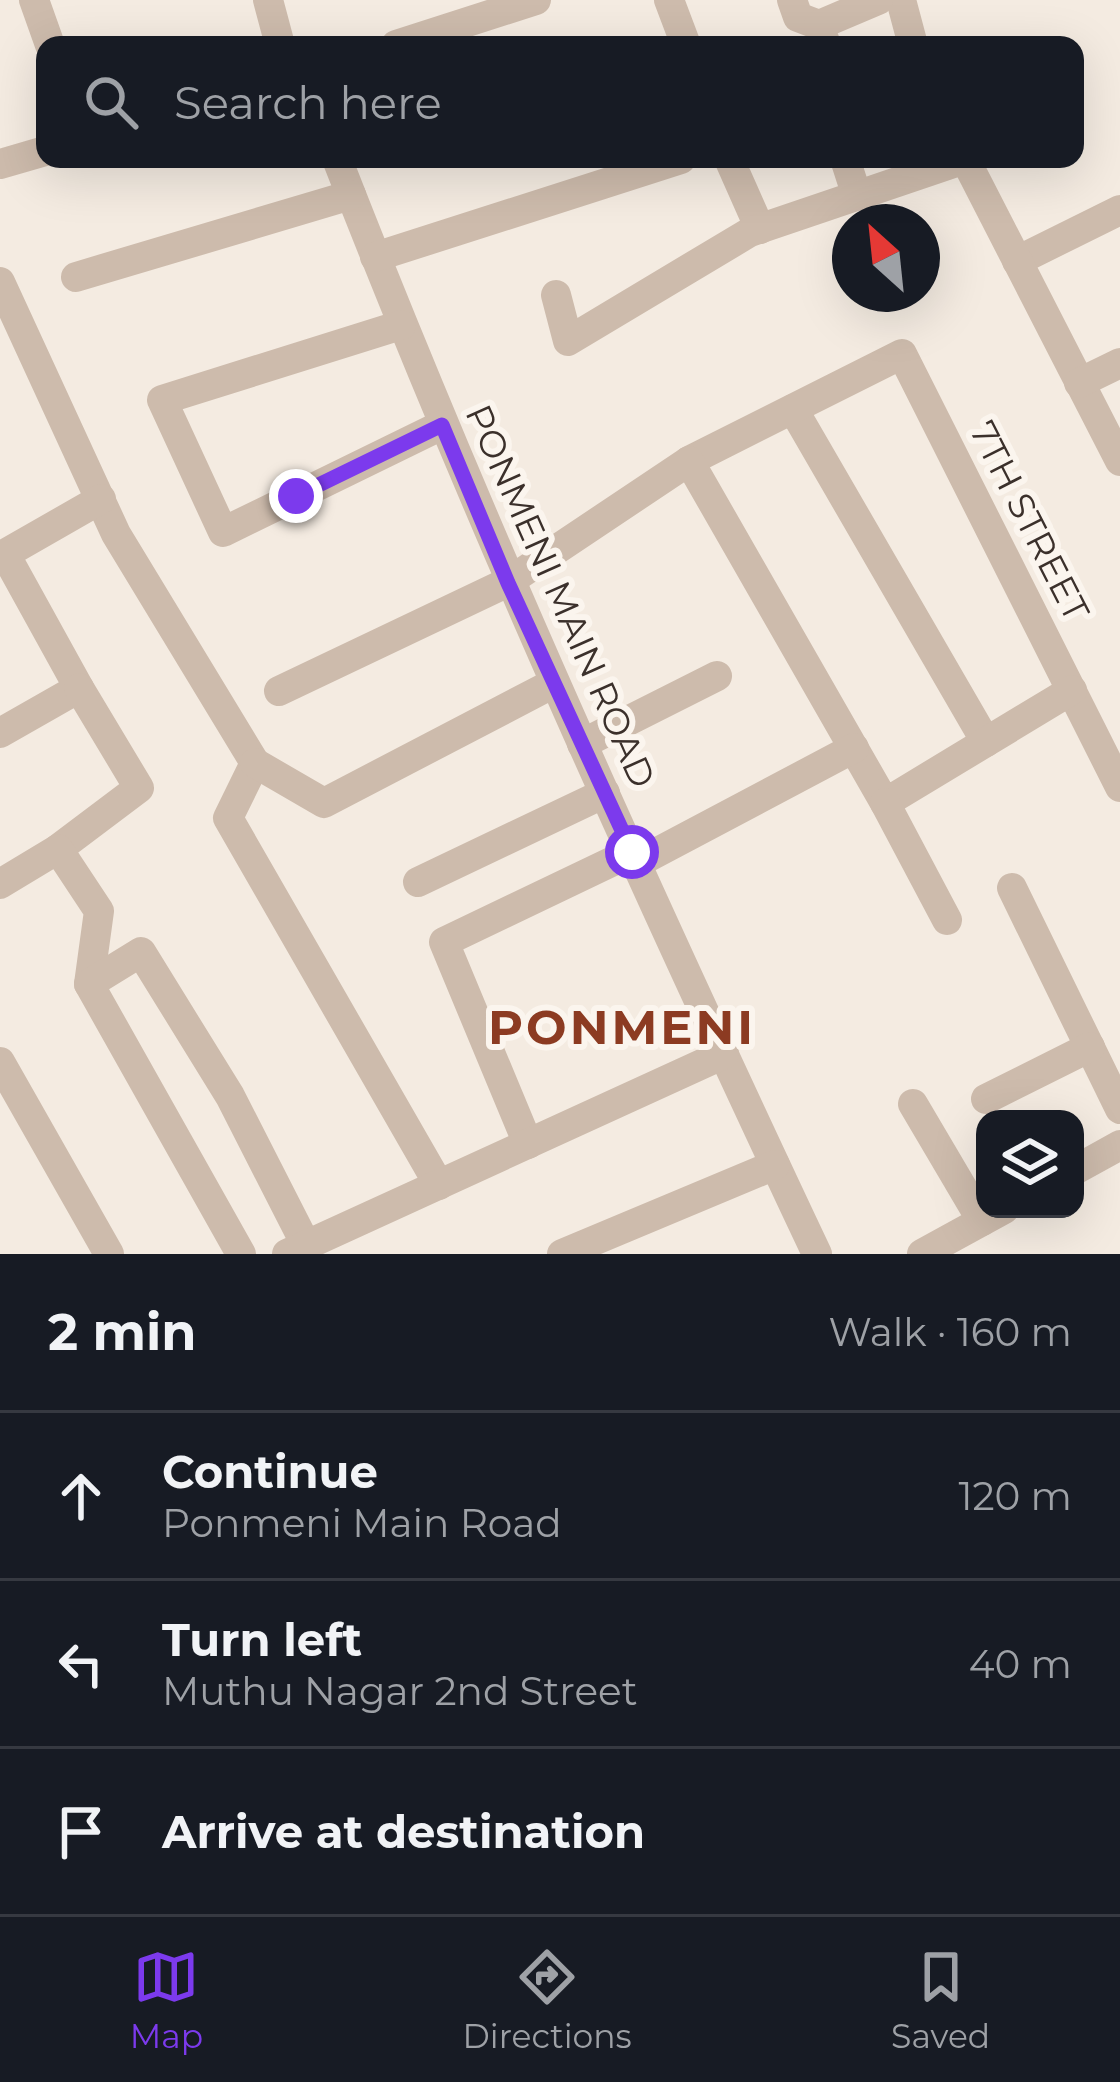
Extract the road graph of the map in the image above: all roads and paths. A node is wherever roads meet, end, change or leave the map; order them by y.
1 (34, 0) edge
2 (268, 0) edge
3 (536, 0) edge
4 (669, 0) edge
5 (792, 0) edge
6 (878, 0) edge
7 (901, 0) edge
8 (822, 35) edge
9 (47, 36) edge
10 (278, 36) edge
11 (424, 36) edge
12 (683, 36) edge
13 (911, 36) edge
14 (36, 154) edge
15 (0, 164) edge
16 (342, 168) edge
17 (653, 168) edge
18 (733, 168) edge
19 (848, 168) edge
20 (939, 168) edge
21 (970, 168) edge
22 (352, 195) junction
23 (857, 196) junction
24 (1120, 210) edge
25 (760, 229) junction
26 (375, 257) junction
27 (1017, 261) junction
28 (76, 277) dead end
29 (0, 282) edge
30 (556, 295) dead end
31 (401, 325) junction
32 (1120, 363) edge
33 (1079, 382) junction
34 (793, 409) junction
35 (442, 425) junction
36 (689, 461) junction
37 (1120, 461) edge
38 (101, 499) junction
39 (508, 583) junction
40 (11, 592) edge
41 (717, 676) dead end
42 (554, 683) junction
43 (79, 688) junction
44 (1072, 690) junction
45 (279, 691) dead end
46 (0, 733) edge
47 (986, 742) junction
48 (582, 744) junction
49 (854, 748) junction
50 (255, 763) junction
51 (1120, 788) edge
52 (605, 793) junction
53 (885, 803) junction
54 (58, 849) junction
55 (634, 858) junction
56 (418, 882) dead end
57 (0, 884) edge
58 (1012, 888) dead end
59 (947, 920) dead end
60 (89, 984) junction
61 (1090, 1047) junction
62 (724, 1054) junction
63 (0, 1062) edge
64 (986, 1099) dead end
65 (913, 1104) dead end
66 (1120, 1108) edge
67 (528, 1144) junction
68 (1120, 1145) edge
69 (775, 1165) junction
70 (1084, 1165) edge
71 (439, 1185) junction
72 (976, 1191) edge
73 (988, 1218) edge
74 (296, 1250) edge
75 (109, 1254) edge
76 (241, 1254) edge
77 (562, 1254) edge
78 (817, 1254) edge
79 (922, 1254) edge

1 - 9 street
2 - 10 street
3 - 11 street
4 - 12 street
5 - 8 street
6 - 8 street
7 - 13 street
14 - 15 street
16 - 22 street, PONMENI MAIN ROAD
17 - 26 street
18 - 25 street
19 - 23 street
20 - 23 street
21 - 27 street
22 - 26 street, PONMENI MAIN ROAD
22 - 28 street
23 - 25 street
24 - 27 street
25 - 30 street
26 - 31 street, PONMENI MAIN ROAD
27 - 33 street
29 - 38 street
31 - 35 street, PONMENI MAIN ROAD
31 - 35 street
32 - 33 street
33 - 37 street
34 - 36 street
34 - 44 street, 7TH STREET
34 - 47 street
35 - 39 street, PONMENI MAIN ROAD
36 - 39 street
36 - 49 street
38 - 40 street
38 - 50 street
39 - 42 street, PONMENI MAIN ROAD
39 - 45 street
40 - 43 street
41 - 48 street
42 - 48 street, PONMENI MAIN ROAD
42 - 50 street
43 - 46 street
43 - 54 street
44 - 47 street
44 - 51 street, 7TH STREET
47 - 53 street
48 - 52 street, PONMENI MAIN ROAD
49 - 53 street
49 - 55 street
50 - 71 street
52 - 55 street, PONMENI MAIN ROAD
52 - 56 street
53 - 59 street
54 - 57 street
54 - 60 street
55 - 62 street, PONMENI MAIN ROAD
55 - 67 street
58 - 61 street
60 - 74 street
60 - 76 street
61 - 64 street
61 - 66 street
62 - 67 street
62 - 69 street, PONMENI MAIN ROAD
63 - 75 street
65 - 72 street
67 - 71 street
68 - 70 street
69 - 77 street
69 - 78 street, PONMENI MAIN ROAD
71 - 74 street
73 - 79 street

